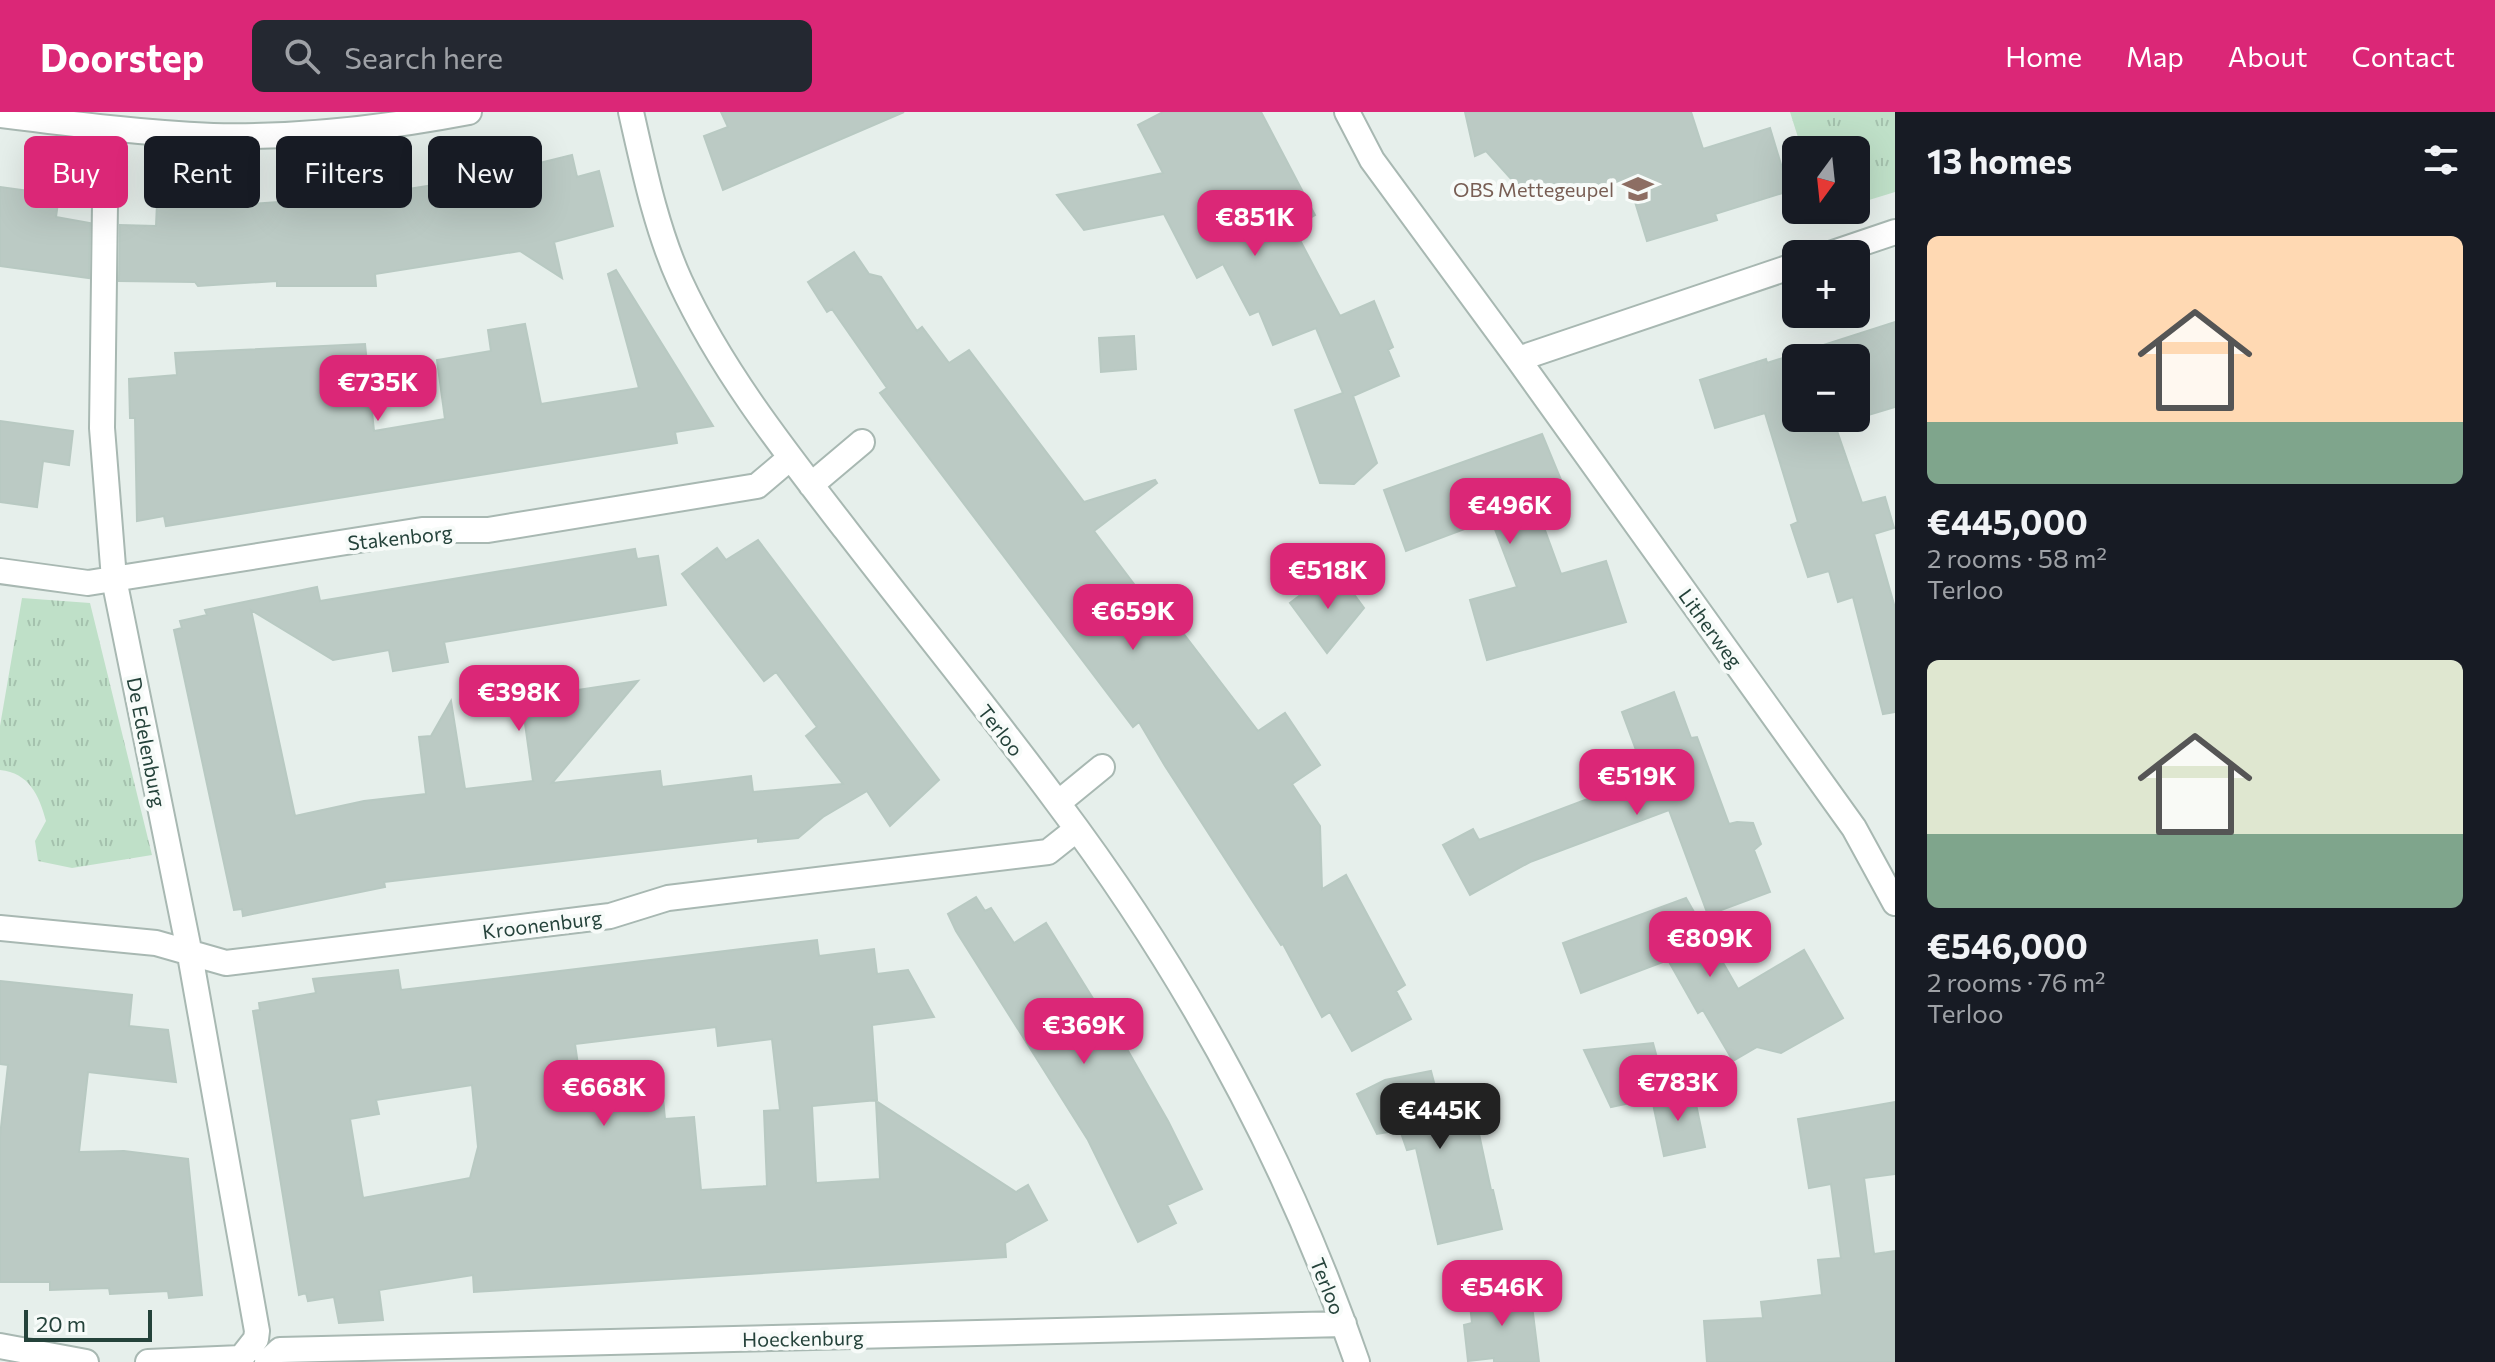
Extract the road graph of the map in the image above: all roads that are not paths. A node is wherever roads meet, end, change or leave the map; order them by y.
1 (469, 112) edge
2 (631, 112) edge
3 (1347, 112) edge
4 (0, 115) edge
5 (106, 129) junction
6 (1895, 232) edge
7 (1870, 240) edge
8 (1782, 270) edge
9 (1518, 359) junction
10 (862, 442) dead end
11 (790, 458) junction
12 (811, 485) junction
13 (0, 571) edge
14 (114, 579) junction
15 (1102, 767) dead end
16 (1058, 803) junction
17 (1077, 829) junction
18 (1895, 903) edge
19 (0, 928) edge
20 (190, 955) junction
21 (1344, 1324) junction
22 (0, 1346) edge
23 (259, 1355) edge
24 (86, 1362) edge
25 (148, 1362) edge
26 (1357, 1362) edge

1 - 5 street
2 - 11 street, Terloo
3 - 9 street, Litherweg
4 - 5 street
5 - 14 street, De Edelenburg
6 - 7 street
8 - 9 street
9 - 18 street, Litherweg
10 - 12 street
11 - 12 street, Terloo
11 - 14 street, Stakenborg
12 - 16 street, Terloo
13 - 14 street, Stakenborg
14 - 20 street, De Edelenburg
15 - 16 street
16 - 17 street, Terloo
17 - 20 street, Kroonenburg
17 - 21 street, Terloo
19 - 20 street, Kroonenburg
20 - 23 street, De Edelenburg
21 - 23 street, Hoeckenburg
21 - 26 street, Terloo
22 - 24 street
23 - 25 street, Hoeckenburg

